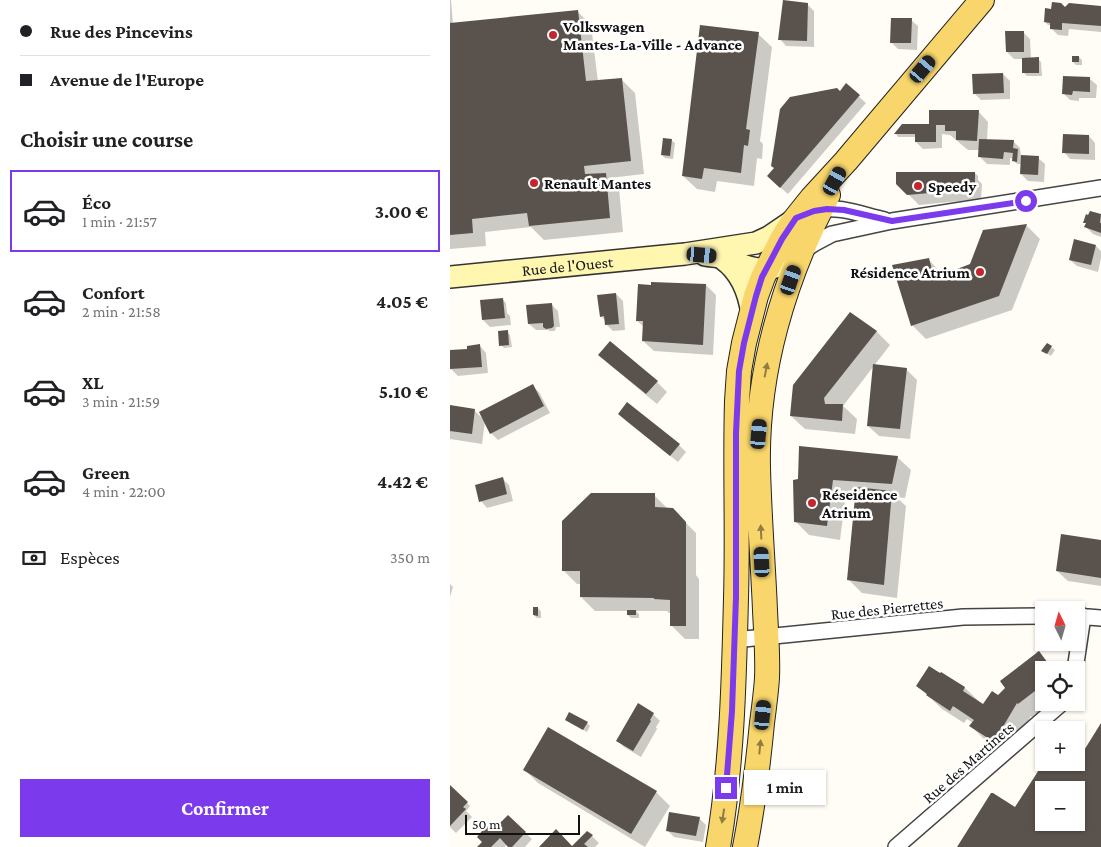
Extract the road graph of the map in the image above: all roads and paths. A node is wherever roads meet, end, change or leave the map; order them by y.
1 (982, 0) edge
2 (841, 171) junction
3 (1101, 188) edge
4 (844, 210) junction
5 (813, 217) junction
6 (892, 221) junction
7 (801, 252) junction
8 (685, 254) junction
9 (719, 256) junction
10 (768, 259) junction
11 (450, 277) edge
12 (785, 297) junction
13 (752, 314) junction
14 (1035, 616) edge
15 (1085, 616) edge
16 (1101, 618) edge
17 (766, 638) junction
18 (734, 640) junction
19 (1054, 711) edge
20 (718, 847) edge
21 (745, 847) edge
22 (896, 847) edge

1 - 2 main road
2 - 4 street
2 - 5 main road
3 - 6 street
4 - 5 street
4 - 6 street
5 - 6 street
5 - 7 main road
5 - 10 main road
7 - 10 main road
7 - 12 main road
8 - 9 main road
8 - 10 main road
8 - 11 main road, Rue de l'Ouest
9 - 10 main road
9 - 13 main road
10 - 12 main road
10 - 13 main road
17 -> 12 main road
13 - 18 main road
14 - 17 street, Rue des Pierrettes
15 - 16 street
17 - 18 street, Rue des Pierrettes
21 -> 17 main road
18 -> 20 main road
19 - 22 street, Rue des Martinets

